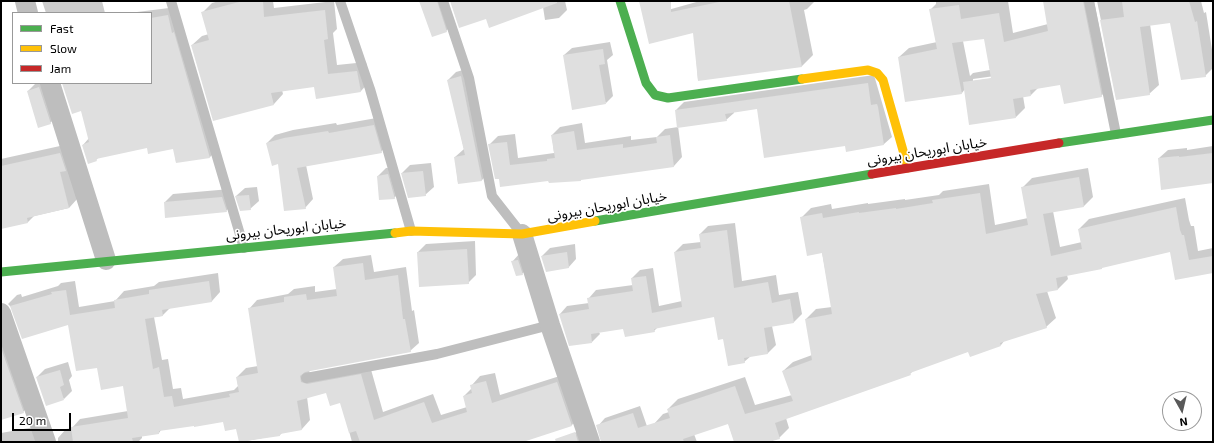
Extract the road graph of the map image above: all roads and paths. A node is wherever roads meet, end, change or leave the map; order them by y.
1 (25, 1) edge
2 (171, 1) edge
3 (340, 1) edge
4 (443, 1) edge
5 (620, 1) edge
6 (1089, 1) edge
7 (28, 12) edge
8 (50, 84) edge
9 (1213, 120) edge
10 (1116, 134) junction
11 (908, 168) junction
12 (411, 231) junction
13 (522, 234) junction
14 (244, 248) junction
15 (106, 260) junction
16 (1, 272) edge
17 (1, 313) edge
18 (550, 325) junction
19 (306, 378) dead end
20 (46, 442) edge
21 (590, 442) edge

1 - 7 street
2 - 14 lane
3 - 12 lane
4 - 13 lane
5 - 11 street
6 - 10 lane
8 - 15 street
9 - 10 street, خیابان ابوریحان بیرونی
10 - 11 street, خیابان ابوریحان بیرونی
11 - 13 street, خیابان ابوریحان بیرونی
12 - 13 street, خیابان ابوریحان بیرونی
12 - 14 street, خیابان ابوریحان بیرونی
13 - 18 street
14 - 15 street, خیابان ابوریحان بیرونی
15 - 16 street, خیابان ابوریحان بیرونی
17 - 20 street
18 - 19 lane
18 - 21 street

